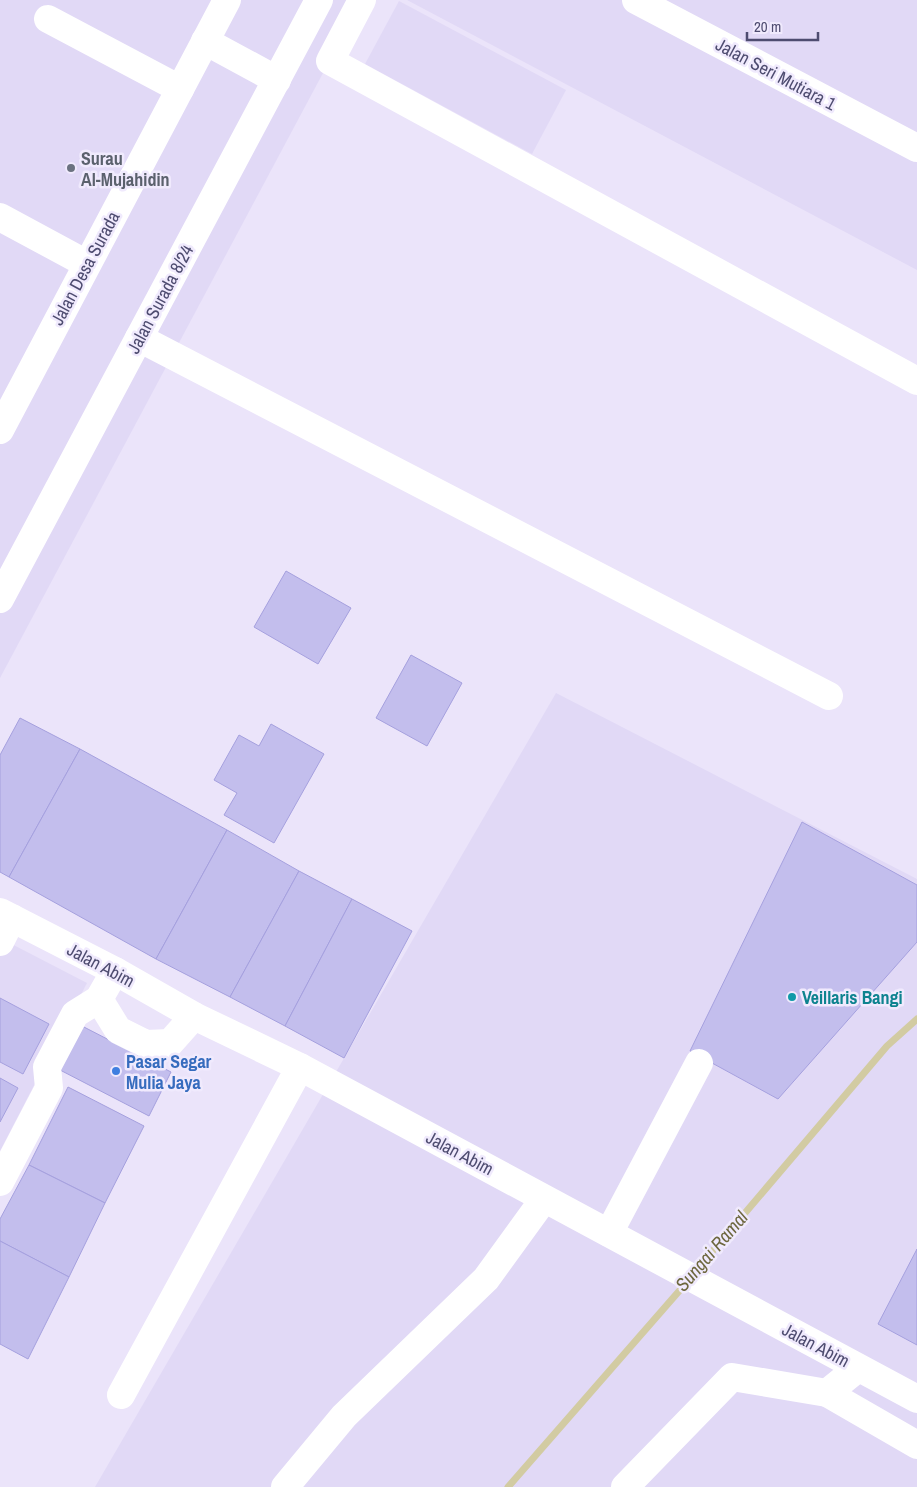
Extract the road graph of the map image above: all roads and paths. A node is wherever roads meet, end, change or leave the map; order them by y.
1 (226, 0) edge
2 (319, 0) edge
3 (362, 0) edge
4 (636, 0) edge
5 (48, 19) dead end
6 (205, 41) junction
7 (277, 80) junction
8 (180, 89) junction
9 (917, 148) edge
10 (0, 218) edge
11 (87, 264) junction
12 (139, 338) junction
13 (917, 381) edge
14 (2, 422) edge
15 (0, 599) edge
16 (829, 696) dead end
17 (6, 915) edge
18 (0, 942) edge
19 (115, 971) junction
20 (99, 999) junction
21 (194, 1016) junction
22 (699, 1063) dead end
23 (300, 1067) junction
24 (0, 1182) edge
25 (544, 1199) junction
26 (609, 1233) junction
27 (858, 1368) junction
28 (827, 1393) junction
29 (121, 1396) dead end
30 (917, 1398) edge
31 (917, 1445) edge
32 (285, 1487) edge
33 (625, 1487) edge

1 - 6 street, Jalan Desa Surada
2 - 7 street, Jalan Surada 8/24
3 - 13 street
4 - 9 street, Jalan Seri Mutiara 1
5 - 8 street
6 - 7 street
6 - 8 street, Jalan Desa Surada
7 - 12 street, Jalan Surada 8/24
8 - 11 street, Jalan Desa Surada
10 - 11 street
11 - 14 street, Jalan Desa Surada
12 - 15 street, Jalan Surada 8/24
12 - 16 street
17 - 18 street
17 - 19 street, Jalan Abim
19 - 20 street
19 - 21 street, Jalan Abim
20 - 21 street
20 - 24 street
21 - 23 street, Jalan Abim
22 - 26 street
23 - 25 street, Jalan Abim
23 - 29 street
25 - 26 street, Jalan Abim
25 - 32 street
26 - 27 street, Jalan Abim
27 - 28 street
27 - 30 street, Jalan Abim
28 - 31 street
28 - 33 street

